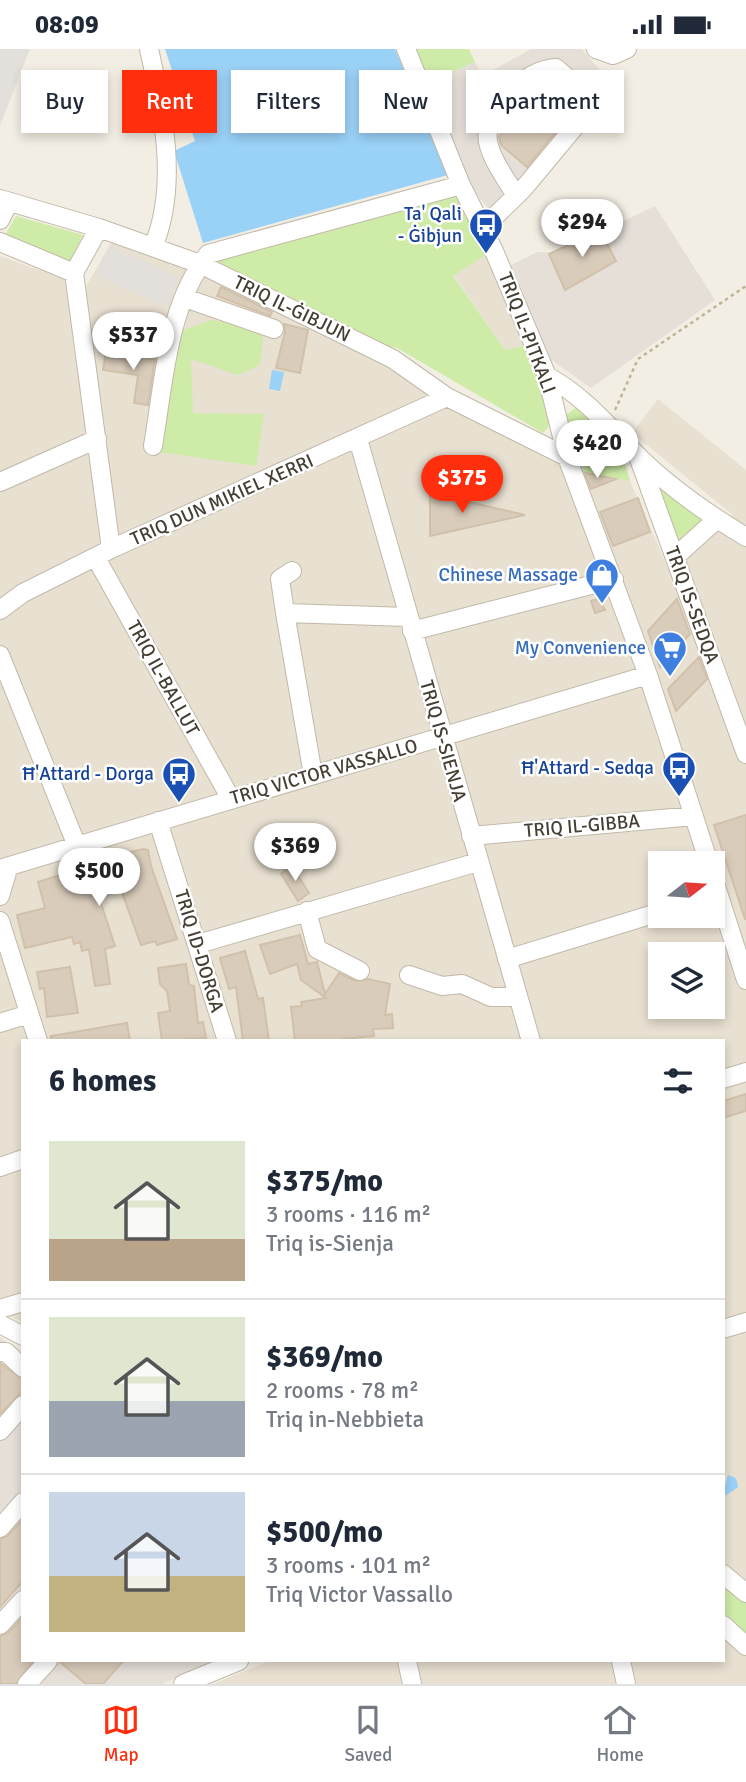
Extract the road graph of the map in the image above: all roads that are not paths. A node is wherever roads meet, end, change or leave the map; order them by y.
1 (149, 49) edge
2 (406, 49) edge
3 (596, 49) edge
4 (627, 49) edge
5 (461, 185) junction
6 (516, 196) junction
7 (4, 201) edge
8 (0, 220) edge
9 (99, 228) junction
10 (482, 229) junction
11 (0, 242) edge
12 (153, 247) junction
13 (200, 264) junction
14 (74, 273) junction
15 (185, 298) junction
16 (274, 329) dead end
17 (547, 376) junction
18 (447, 397) junction
19 (97, 439) junction
20 (358, 439) junction
21 (153, 446) dead end
22 (638, 456) junction
23 (567, 457) junction
24 (0, 482) edge
25 (717, 519) junction
26 (746, 537) edge
27 (104, 554) junction
28 (675, 557) junction
29 (292, 571) dead end
30 (614, 579) junction
31 (0, 610) edge
32 (285, 613) junction
33 (410, 624) junction
34 (0, 655) edge
35 (648, 675) junction
36 (740, 713) edge
37 (441, 737) junction
38 (746, 754) edge
39 (313, 775) junction
40 (231, 799) junction
41 (694, 815) junction
42 (158, 821) junction
43 (471, 835) junction
44 (77, 846) junction
45 (705, 851) edge
46 (478, 862) junction
47 (4, 868) edge
48 (0, 896) edge
49 (307, 911) junction
50 (648, 916) edge
51 (0, 921) edge
52 (725, 921) edge
53 (198, 944) junction
54 (507, 959) junction
55 (360, 971) dead end
56 (745, 972) edge
57 (409, 975) dead end
58 (518, 997) junction
59 (29, 1014) junction
60 (0, 1023) edge
61 (36, 1039) edge
62 (226, 1039) edge
63 (530, 1039) edge
64 (746, 1072) edge
65 (725, 1078) edge
66 (21, 1160) edge
67 (0, 1167) edge
68 (21, 1302) edge
69 (0, 1309) edge
70 (746, 1322) edge
71 (0, 1324) edge
72 (725, 1328) edge
73 (21, 1335) edge
74 (0, 1352) edge
75 (21, 1366) edge
76 (21, 1407) edge
77 (0, 1431) edge
78 (21, 1503) edge
79 (0, 1528) edge
80 (725, 1576) edge
81 (746, 1593) edge
82 (21, 1602) edge
83 (0, 1625) edge
84 (725, 1627) edge
85 (746, 1646) edge
86 (47, 1662) edge
87 (237, 1662) edge
88 (407, 1662) edge
89 (621, 1662) edge
90 (27, 1684) edge
91 (183, 1684) edge
92 (412, 1684) edge
93 (626, 1684) edge

1 - 12 street
2 - 5 street, TRIQ IL-PITKALI
3 - 4 street
5 - 10 street, TRIQ IL-PITKALI
5 - 13 street
6 - 6 street
6 - 10 street
7 - 8 street
7 - 9 street, TRIQ IL-ĠIBJUN
9 - 12 street, TRIQ IL-ĠIBJUN
9 - 14 street
10 - 17 street, TRIQ IL-PITKALI
11 - 14 street
12 - 13 street, TRIQ IL-ĠIBJUN
13 - 15 street
13 - 18 street, TRIQ IL-ĠIBJUN
14 - 19 street
15 - 16 street
15 - 21 street
17 - 22 street
17 - 23 street, TRIQ IL-PITKALI
18 - 20 street, TRIQ DUN MIKIEL XERRI
18 - 23 street, TRIQ IL-ĠIBJUN
19 - 24 street
19 - 27 street
20 - 27 street, TRIQ DUN MIKIEL XERRI
20 - 33 street, TRIQ IS-SIENJA
22 - 25 street
22 - 28 street, TRIQ IS-SEDQA
23 - 30 street, TRIQ IL-PITKALI
25 - 26 street
25 - 28 street
27 - 31 street, TRIQ DUN MIKIEL XERRI
27 - 40 street, TRIQ IL-BALLUT
28 - 36 street, TRIQ IS-SEDQA
29 - 32 street
30 - 33 street
30 - 35 street, TRIQ IL-PITKALI
32 - 33 street
32 - 39 street
33 - 37 street, TRIQ IS-SIENJA
34 - 44 street
35 - 37 street, TRIQ VICTOR VASSALLO
35 - 41 street, TRIQ IL-PITKALI
36 - 38 street, TRIQ IS-SEDQA
37 - 39 street, TRIQ VICTOR VASSALLO
37 - 43 street, TRIQ IS-SIENJA
39 - 40 street, TRIQ VICTOR VASSALLO
40 - 42 street, TRIQ VICTOR VASSALLO
41 - 43 street, TRIQ IL-GIBBA
41 - 45 street, TRIQ IL-PITKALI
42 - 44 street, TRIQ VICTOR VASSALLO
42 - 53 street, TRIQ ID-DORGA
43 - 46 street, TRIQ IS-SIENJA
44 - 47 street, TRIQ VICTOR VASSALLO
46 - 49 street
46 - 54 street, TRIQ IS-SIENJA
47 - 48 street
49 - 53 street
49 - 55 street
50 - 54 street
51 - 59 street
52 - 56 street
53 - 62 street, TRIQ ID-DORGA
54 - 58 street, TRIQ IS-SIENJA
57 - 58 street
58 - 63 street, TRIQ IS-SIENJA
59 - 60 street
59 - 61 street
64 - 65 street
66 - 67 street
68 - 69 street
70 - 72 street
71 - 73 street
74 - 75 street
76 - 77 street
78 - 79 street
80 - 81 street
82 - 83 street
84 - 85 street
86 - 90 street
87 - 91 street
88 - 92 street
89 - 93 street

